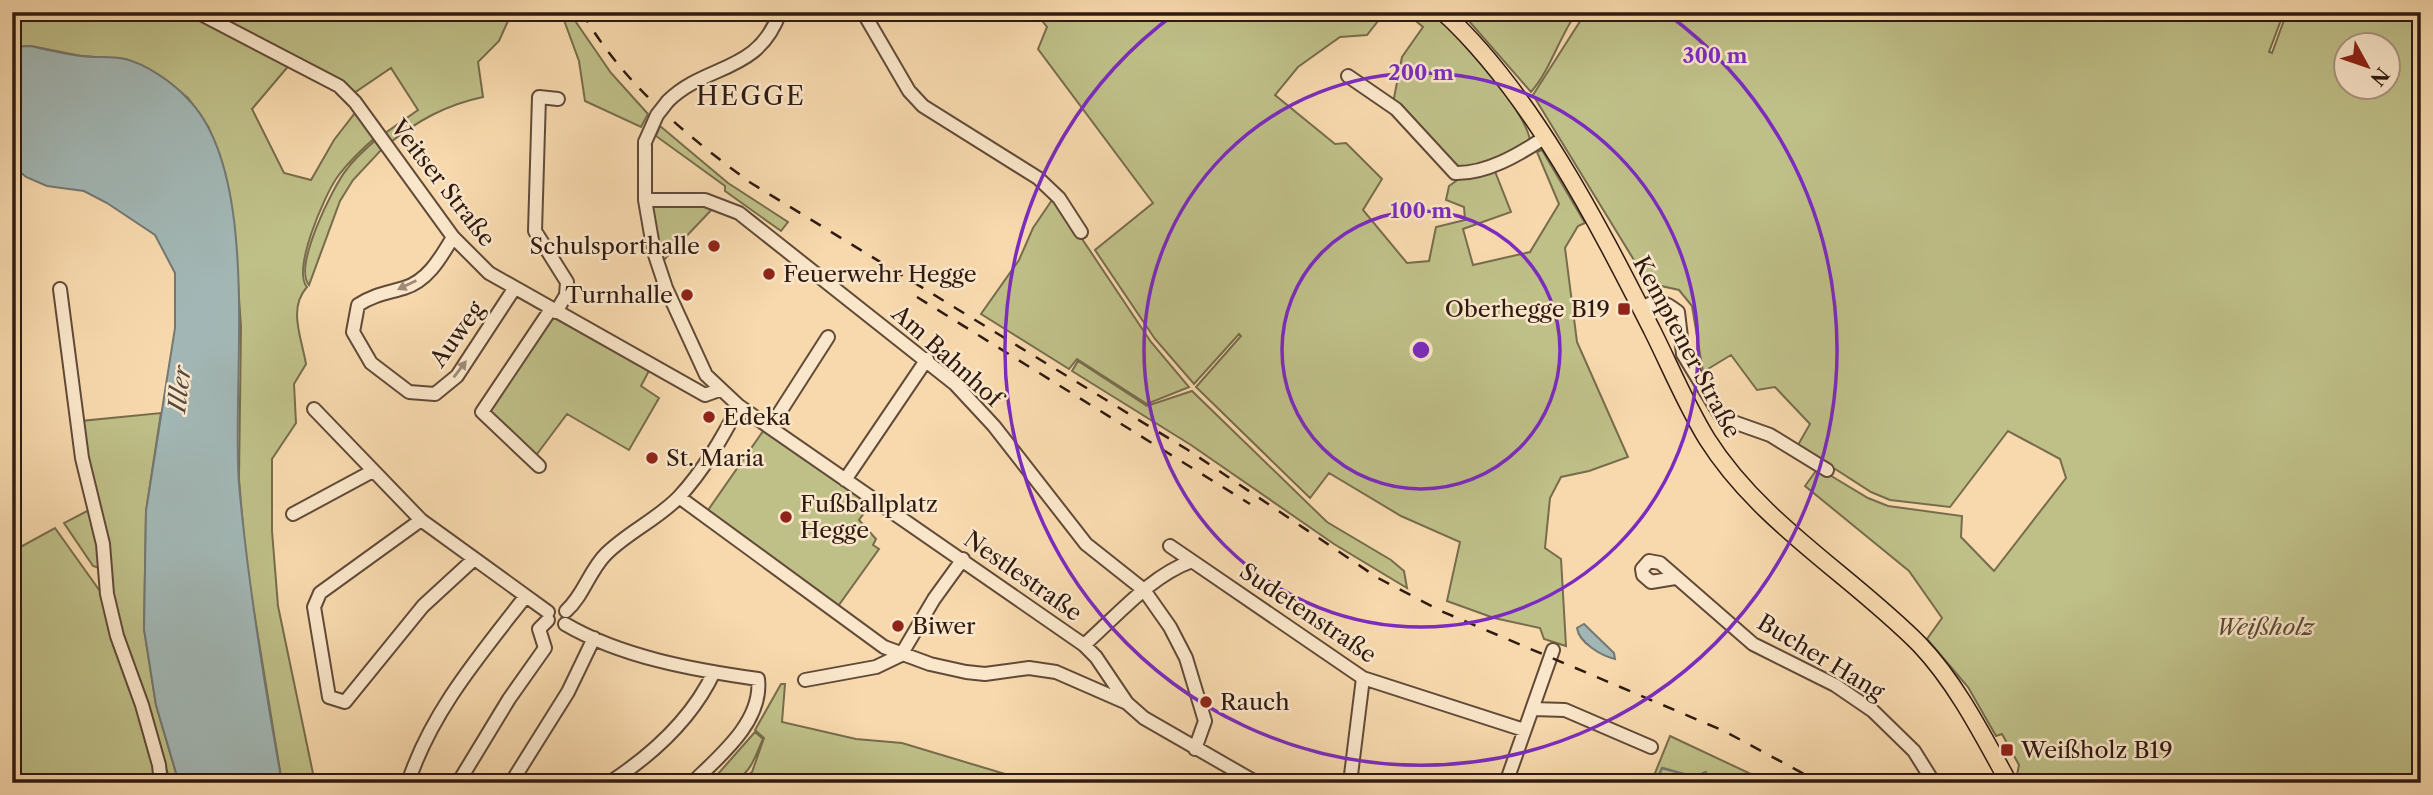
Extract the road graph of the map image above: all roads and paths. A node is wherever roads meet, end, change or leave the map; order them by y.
1 (197, 12) edge
2 (780, 12) edge
3 (863, 12) edge
4 (1443, 12) edge
5 (1348, 76) dead end
6 (558, 99) dead end
7 (1544, 138) junction
8 (645, 200) junction
9 (1081, 232) dead end
10 (453, 237) junction
11 (60, 289) dead end
12 (514, 289) junction
13 (1641, 309) junction
14 (554, 311) junction
15 (828, 337) dead end
16 (927, 359) junction
17 (719, 390) junction
18 (738, 406) junction
19 (314, 409) dead end
20 (771, 426) junction
21 (539, 466) dead end
22 (1827, 470) dead end
23 (371, 472) junction
24 (845, 480) junction
25 (679, 497) junction
26 (293, 514) dead end
27 (421, 520) junction
28 (1170, 546) dead end
29 (963, 559) junction
30 (473, 560) junction
31 (1192, 561) junction
32 (1675, 578) dead end
33 (1144, 590) junction
34 (525, 597) junction
35 (548, 616) junction
36 (565, 617) junction
37 (594, 638) junction
38 (1084, 645) junction
39 (1553, 650) dead end
40 (901, 655) junction
41 (714, 672) junction
42 (1363, 678) junction
43 (805, 680) dead end
44 (1126, 703) junction
45 (1533, 709) junction
46 (1524, 730) junction
47 (1651, 747) dead end
48 (1195, 749) junction
49 (161, 783) edge
50 (408, 783) edge
51 (458, 783) edge
52 (511, 783) edge
53 (609, 783) edge
54 (692, 783) edge
55 (1257, 783) edge
56 (1350, 783) edge
57 (1506, 783) edge
58 (1934, 783) edge
59 (2009, 783) edge

1 - 10 street, Veitser Straße
2 - 8 street, Nestlestraße, bridge
3 - 9 street
4 - 7 main road, Kemptener Straße
5 - 7 street
6 - 14 street
7 - 13 main road, Kemptener Straße
8 - 16 street, Am Bahnhof
8 - 17 street, Nestlestraße
10 - 12 street, Veitser Straße
10 -> 12 street, Auweg
11 - 49 street
12 - 14 street, Veitser Straße
13 - 22 street
13 - 59 main road, Kemptener Straße
14 - 17 street, Veitser Straße
14 - 21 street
15 - 20 street
16 - 24 street
16 - 33 street, Am Bahnhof
17 - 18 street, Nestlestraße
18 - 20 street, Nestlestraße
18 - 25 street
19 - 23 street
20 - 24 street, Nestlestraße
23 - 26 street
23 - 27 street
24 - 29 street, Nestlestraße
25 - 36 street
25 - 40 street
27 - 30 street
27 - 30 street
28 - 31 street, Sudetenstraße
29 - 38 street, Nestlestraße
29 - 40 street
30 - 34 street
31 - 33 street
31 - 42 street, Sudetenstraße
32 - 58 street, Bucher Hang
33 - 38 street
33 - 48 street, Am Bahnhof
34 - 35 street
34 - 50 street
35 - 36 street
35 - 51 street
36 - 37 street
37 - 41 street
37 - 52 street
38 - 44 street, Nestlestraße
39 - 45 street
40 - 43 street
40 - 44 street
41 - 53 street
41 - 54 street
42 - 46 street, Sudetenstraße
42 - 56 street
44 - 48 street
45 - 46 street
45 - 47 street
46 - 57 street
48 - 55 street

